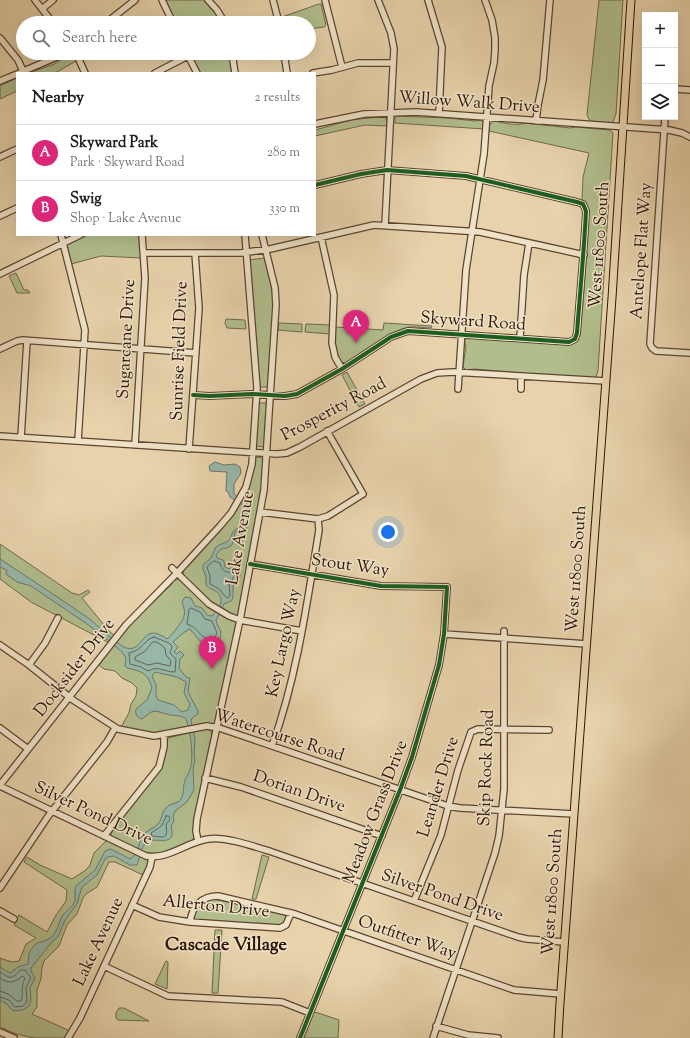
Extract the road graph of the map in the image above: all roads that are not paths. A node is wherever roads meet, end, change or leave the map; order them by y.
1 (34, 0) edge
2 (53, 0) edge
3 (135, 0) edge
4 (162, 0) edge
5 (208, 0) edge
6 (273, 0) edge
7 (325, 0) edge
8 (378, 0) edge
9 (428, 0) edge
10 (485, 0) edge
11 (550, 0) edge
12 (631, 0) edge
13 (42, 9) junction
14 (48, 16) edge
15 (115, 16) edge
16 (170, 16) edge
17 (221, 16) edge
18 (277, 16) edge
19 (0, 38) edge
20 (16, 58) edge
21 (18, 60) edge
22 (50, 60) edge
23 (79, 60) edge
24 (179, 60) edge
25 (190, 60) edge
26 (233, 60) edge
27 (285, 60) edge
28 (393, 63) junction
29 (342, 67) junction
30 (21, 72) edge
31 (23, 72) edge
32 (85, 72) edge
33 (157, 72) edge
34 (196, 72) edge
35 (235, 72) edge
36 (286, 72) edge
37 (316, 72) edge
38 (16, 75) edge
39 (0, 81) edge
40 (678, 89) edge
41 (690, 90) edge
42 (390, 112) junction
43 (438, 113) junction
44 (487, 117) junction
45 (666, 120) edge
46 (536, 121) junction
47 (316, 124) edge
48 (623, 127) junction
49 (665, 130) junction
50 (690, 137) edge
51 (16, 148) edge
52 (0, 156) edge
53 (388, 170) junction
54 (480, 180) junction
55 (316, 186) edge
56 (16, 208) edge
57 (0, 216) edge
58 (385, 225) junction
59 (472, 231) junction
60 (61, 236) edge
61 (78, 236) edge
62 (142, 236) edge
63 (245, 236) edge
64 (262, 236) edge
65 (322, 236) junction
66 (63, 243) junction
67 (529, 243) junction
68 (266, 250) junction
69 (246, 252) junction
70 (144, 253) junction
71 (195, 253) junction
72 (584, 255) junction
73 (0, 274) edge
74 (462, 334) junction
75 (520, 338) junction
76 (27, 341) junction
77 (85, 345) junction
78 (0, 349) edge
79 (142, 349) junction
80 (196, 353) junction
81 (690, 353) edge
82 (342, 369) junction
83 (458, 373) junction
84 (521, 377) junction
85 (606, 381) junction
86 (458, 389) dead end
87 (521, 389) dead end
88 (256, 394) junction
89 (193, 396) junction
90 (270, 396) junction
91 (327, 432) junction
92 (0, 436) edge
93 (21, 437) junction
94 (78, 441) junction
95 (135, 445) junction
96 (189, 449) junction
97 (253, 453) junction
98 (267, 454) junction
99 (260, 512) junction
100 (318, 519) junction
101 (250, 564) junction
102 (172, 568) dead end
103 (178, 573) junction
104 (312, 574) junction
105 (447, 587) joint
106 (58, 618) dead end
107 (240, 620) junction
108 (302, 631) junction
109 (504, 631) dead end
110 (444, 634) junction
111 (504, 638) junction
112 (587, 644) junction
113 (0, 645) edge
114 (30, 665) junction
115 (70, 697) junction
116 (0, 728) edge
117 (115, 728) junction
118 (217, 728) junction
119 (504, 728) junction
120 (549, 730) dead end
121 (164, 735) junction
122 (272, 746) junction
123 (28, 750) junction
124 (205, 778) junction
125 (0, 786) edge
126 (400, 790) junction
127 (448, 806) junction
128 (502, 810) junction
129 (52, 811) junction
130 (574, 814) junction
131 (104, 836) junction
132 (382, 836) junction
133 (198, 841) junction
134 (152, 857) junction
135 (362, 883) junction
136 (0, 888) edge
137 (414, 901) junction
138 (132, 905) junction
139 (0, 911) edge
140 (291, 913) junction
141 (14, 919) dead end
142 (472, 921) junction
143 (190, 922) junction
144 (343, 931) junction
145 (564, 942) junction
146 (104, 966) junction
147 (456, 970) junction
148 (561, 994) junction
149 (310, 1013) junction
150 (436, 1026) junction
151 (0, 1032) edge
152 (14, 1038) edge
153 (68, 1038) edge
154 (300, 1038) edge
155 (433, 1038) edge
156 (498, 1038) edge
157 (558, 1038) edge

1 - 13 street
2 - 13 street
3 - 15 street
4 - 16 street
5 - 17 street
6 - 18 street
7 - 29 street
8 - 28 street
9 - 43 street
10 - 44 street
11 - 46 street
12 - 48 main road, West 11800 South
13 - 14 street
19 - 20 street
21 - 30 street
22 - 31 street
23 - 32 street
24 - 33 street
25 - 34 street
26 - 35 street
27 - 36 street
28 - 29 street
28 - 42 street
29 - 37 street
38 - 39 street
40 - 41 street
42 - 43 street, Willow Walk Drive
42 - 47 street, Willow Walk Drive
42 - 53 street
43 - 44 street, Willow Walk Drive
44 - 46 street, Willow Walk Drive
44 - 54 street
45 - 49 street, Antelope Flat Way
46 - 48 street, Willow Walk Drive
48 - 49 street, Willow Walk Drive
48 - 85 main road, West 11800 South
49 - 50 street, Willow Walk Drive
49 - 81 street, Antelope Flat Way
51 - 52 street
53 - 54 street
53 - 55 street
53 - 58 street
54 - 59 street
54 - 72 street
56 - 57 street
58 - 59 street
58 - 65 street
59 - 67 street
59 - 74 street
60 - 66 street
61 - 66 street
62 - 70 street, Sugarcane Drive
63 - 69 street, Lake Avenue
64 - 68 street, Lake Avenue
65 - 68 street
65 - 82 street
66 - 73 street
66 - 77 street
67 - 72 street
67 - 75 street
68 - 69 street
68 - 90 street, Lake Avenue
69 - 71 street
69 - 88 street, Lake Avenue
70 - 71 street
70 - 79 street, Sugarcane Drive
71 - 80 street, Sunrise Field Drive
72 - 75 street, Skyward Road
74 - 75 street, Skyward Road
74 - 82 street, Skyward Road
74 - 83 street
76 - 77 street
76 - 78 street
76 - 93 street
77 - 79 street
77 - 94 street
79 - 80 street
79 - 95 street, Sugarcane Drive
80 - 89 street, Sunrise Field Drive
82 - 90 street, Skyward Road
83 - 84 street, Prosperity Road
83 - 86 street
83 - 91 street, Prosperity Road
84 - 85 street, Prosperity Road
84 - 87 street
85 - 112 main road, West 11800 South
88 - 89 street, Skyward Road
88 - 90 street, Skyward Road
88 - 97 street, Lake Avenue
89 - 96 street, Sunrise Field Drive
90 - 98 street, Lake Avenue
91 - 98 street, Prosperity Road
91 - 100 street
92 - 93 street, Prosperity Road
93 - 94 street, Prosperity Road
94 - 95 street, Prosperity Road
95 - 96 street, Prosperity Road
96 - 97 street, Prosperity Road
97 - 98 street, Prosperity Road
97 - 103 street, Lake Avenue
98 - 99 street, Lake Avenue
99 - 100 street
99 - 101 street, Lake Avenue
100 - 104 street, Key Largo Way
101 - 104 street, Stout Way
101 - 107 street, Lake Avenue
102 - 103 street
103 - 107 street
103 - 115 street, Docksider Drive
104 - 105 street, Stout Way
104 - 108 street, Key Largo Way
105 - 110 street, Meadow Grass Drive
106 - 114 street
107 - 108 street
107 - 118 street, Lake Avenue
108 - 122 street, Key Largo Way
109 - 111 street, Skip Rock Road
110 - 111 street
110 - 126 street, Meadow Grass Drive
111 - 112 street
111 - 119 street, Skip Rock Road
112 - 130 main road, West 11800 South
113 - 114 street, Watercourse Road
114 - 115 street, Watercourse Road
115 - 117 street, Watercourse Road
115 - 123 street, Docksider Drive
116 - 123 street
117 - 121 street, Watercourse Road
117 - 129 street
118 - 121 street, Watercourse Road
118 - 122 street, Watercourse Road
118 - 124 street, Lake Avenue
119 - 120 street, Leander Drive
119 - 127 street, Leander Drive
119 - 128 street, Skip Rock Road
121 - 131 street
122 - 126 street, Watercourse Road
123 - 125 street, Docksider Drive
124 - 132 street, Dorian Drive
124 - 133 street, Lake Avenue
125 - 129 street, Silver Pond Drive
126 - 127 street, Watercourse Road
126 - 132 street, Meadow Grass Drive
127 - 128 street, Watercourse Road
127 - 137 street, Leander Drive
128 - 130 street, Watercourse Road
128 - 142 street, Skip Rock Road
129 - 131 street, Silver Pond Drive
129 - 136 street
130 - 145 main road, West 11800 South
131 - 134 street, Silver Pond Drive
132 - 135 street, Meadow Grass Drive
133 - 134 street, Silver Pond Drive
133 - 135 street, Silver Pond Drive
134 - 138 street, Lake Avenue
135 - 137 street, Silver Pond Drive
135 - 144 street, Meadow Grass Drive
137 - 142 street, Silver Pond Drive
138 - 143 street, Allerton Drive
138 - 146 street, Lake Avenue
139 - 141 street
140 - 143 street, Allerton Drive
140 - 143 street, Outfitter Way
140 - 144 street, Outfitter Way
142 - 145 street, Silver Pond Drive
142 - 147 street, Skip Rock Road
144 - 147 street, Outfitter Way
144 - 149 street, Meadow Grass Drive
145 - 148 main road, West 11800 South
146 - 149 street
146 - 153 street, Lake Avenue
147 - 148 street, Outfitter Way
147 - 150 street, Skip Rock Road
148 - 157 main road, West 11800 South
149 - 154 street, Meadow Grass Drive
150 - 155 street, Skip Rock Road
150 - 156 street
151 - 152 street

